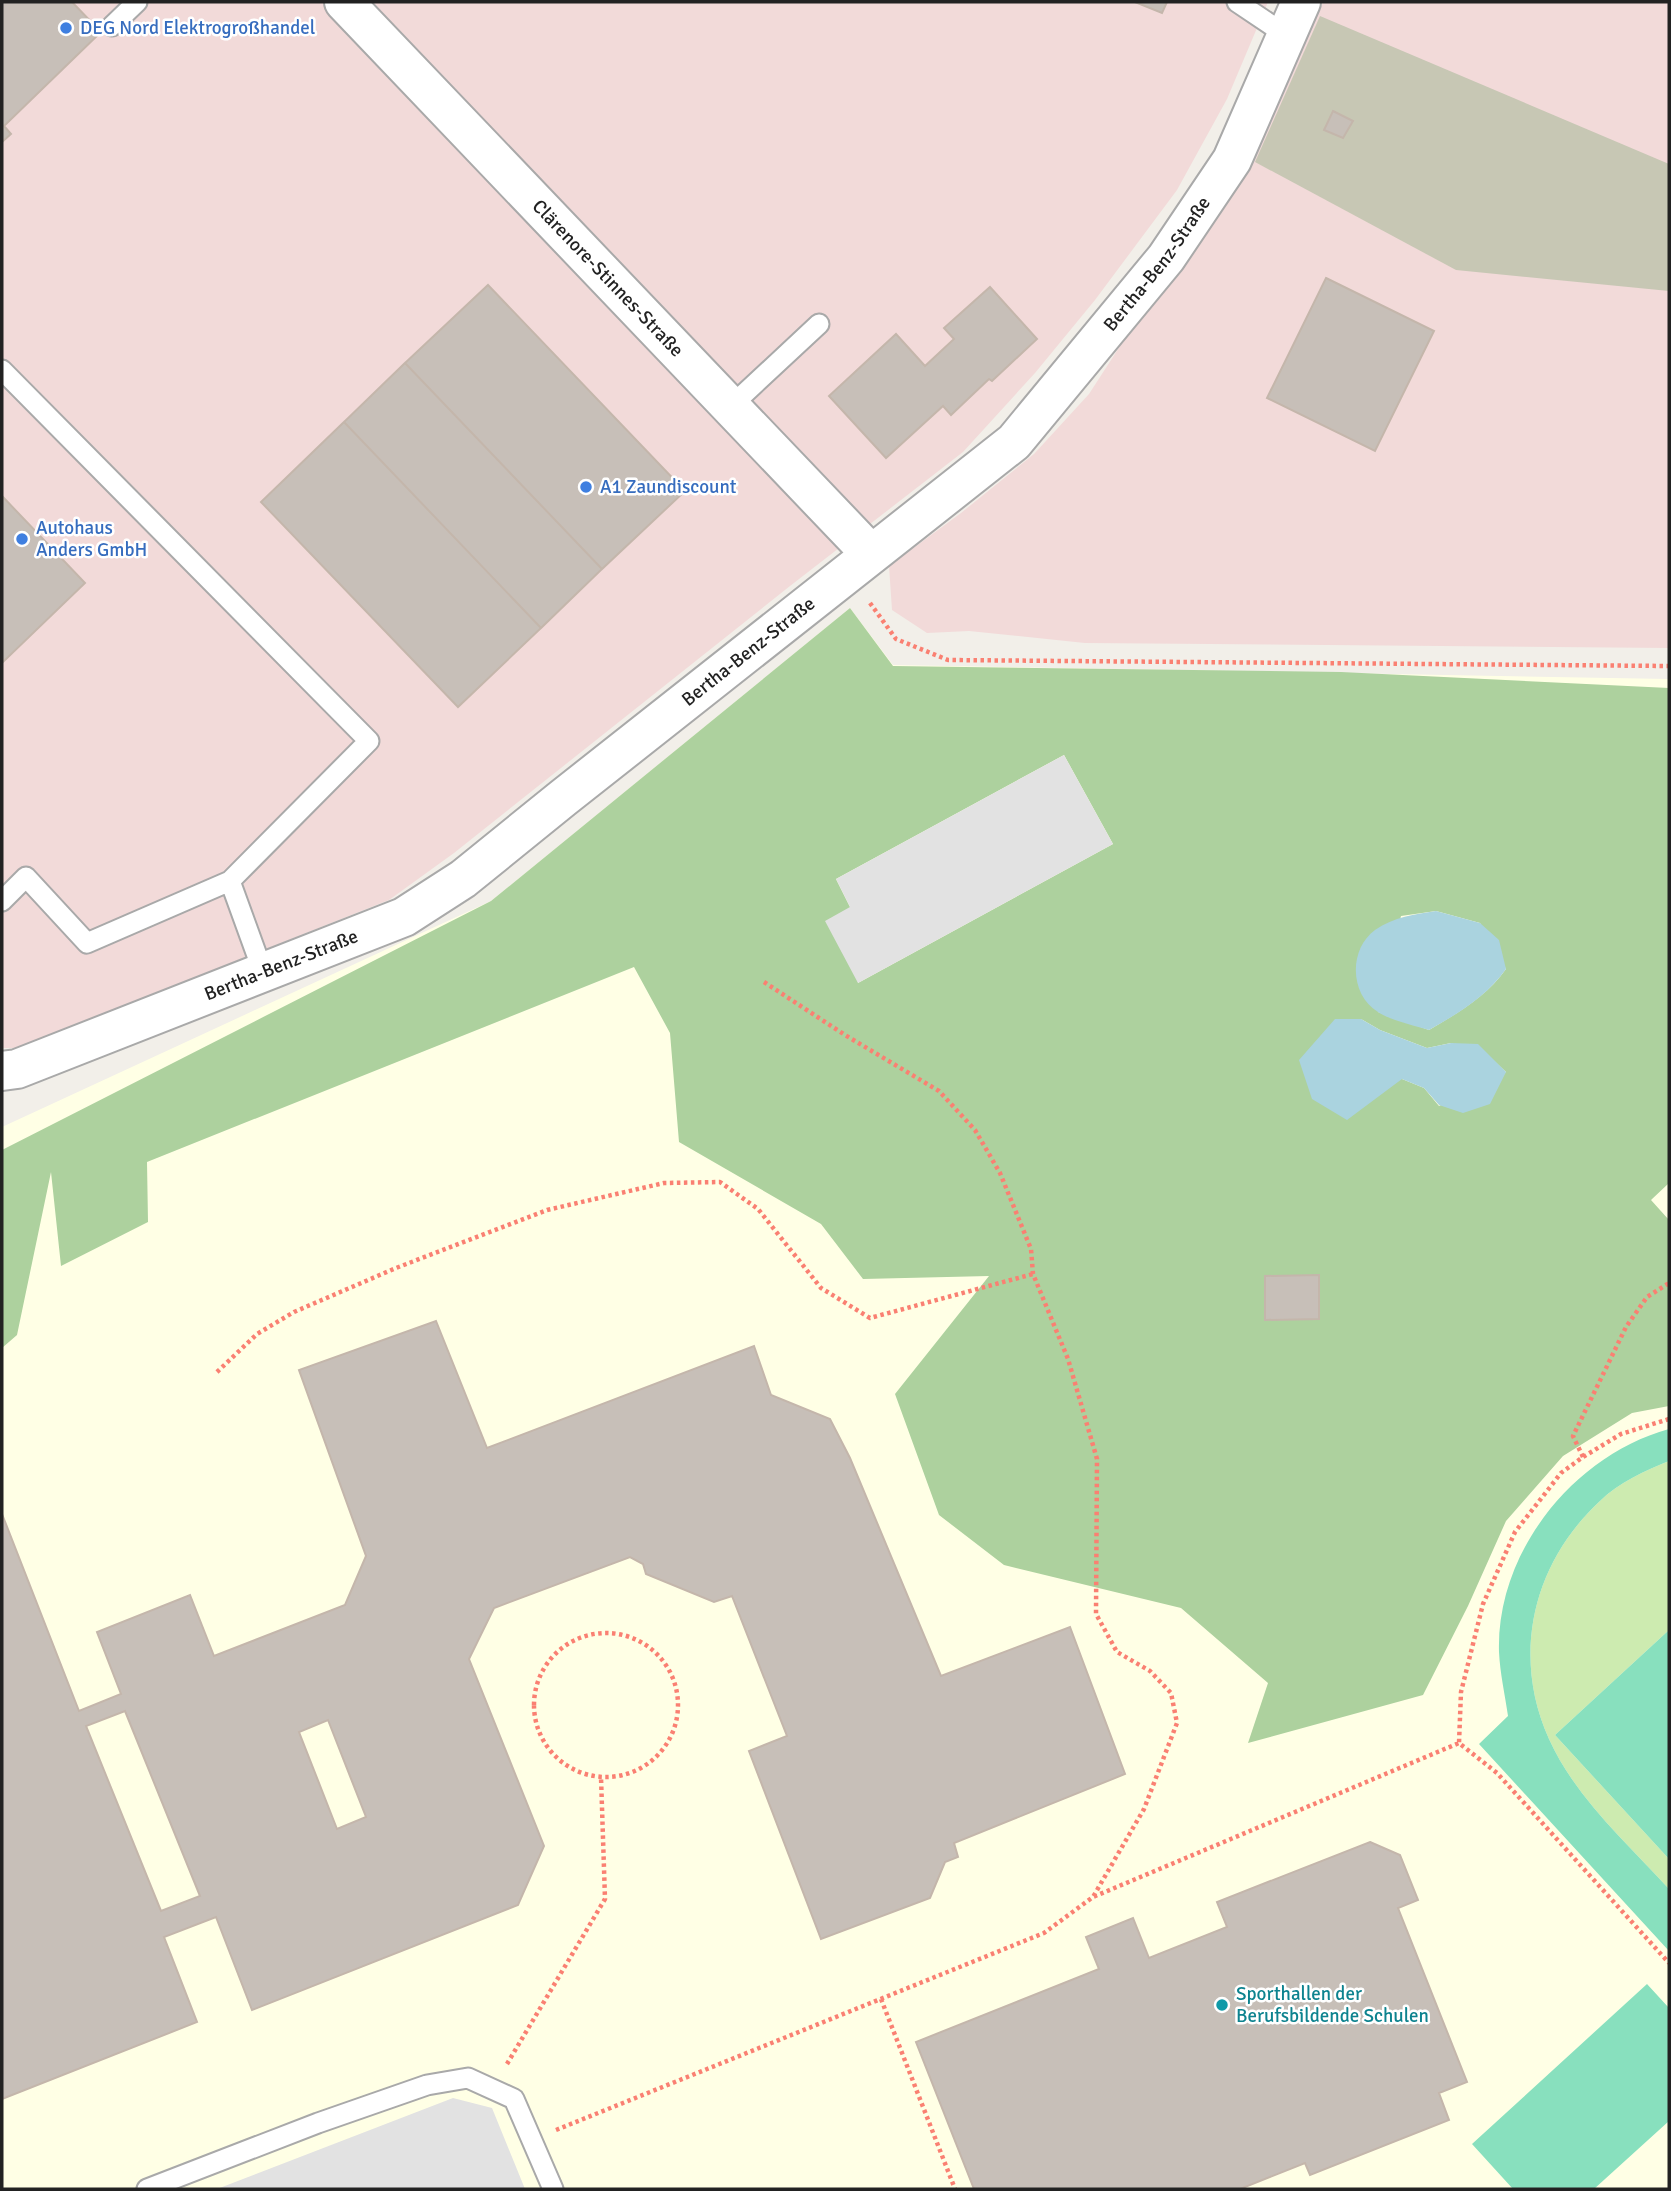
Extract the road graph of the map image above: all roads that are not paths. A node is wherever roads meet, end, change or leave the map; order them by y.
1 (137, 2) edge
2 (344, 2) edge
3 (1237, 2) edge
4 (1294, 19) edge
5 (112, 26) dead end
6 (819, 324) dead end
7 (2, 370) edge
8 (731, 406) junction
9 (859, 564) junction
10 (230, 881) junction
11 (2, 901) edge
12 (263, 972) junction
13 (2, 1070) edge
14 (147, 2189) edge
15 (553, 2189) edge

1 - 5 lane
2 - 8 street, Clärenore-Stinnes-Straße
3 - 4 lane
4 - 9 street, Bertha-Benz-Straße
6 - 8 lane
7 - 10 lane
8 - 9 street, Clärenore-Stinnes-Straße
9 - 12 street, Bertha-Benz-Straße
10 - 11 lane
10 - 12 lane
12 - 13 street, Bertha-Benz-Straße
14 - 15 lane

